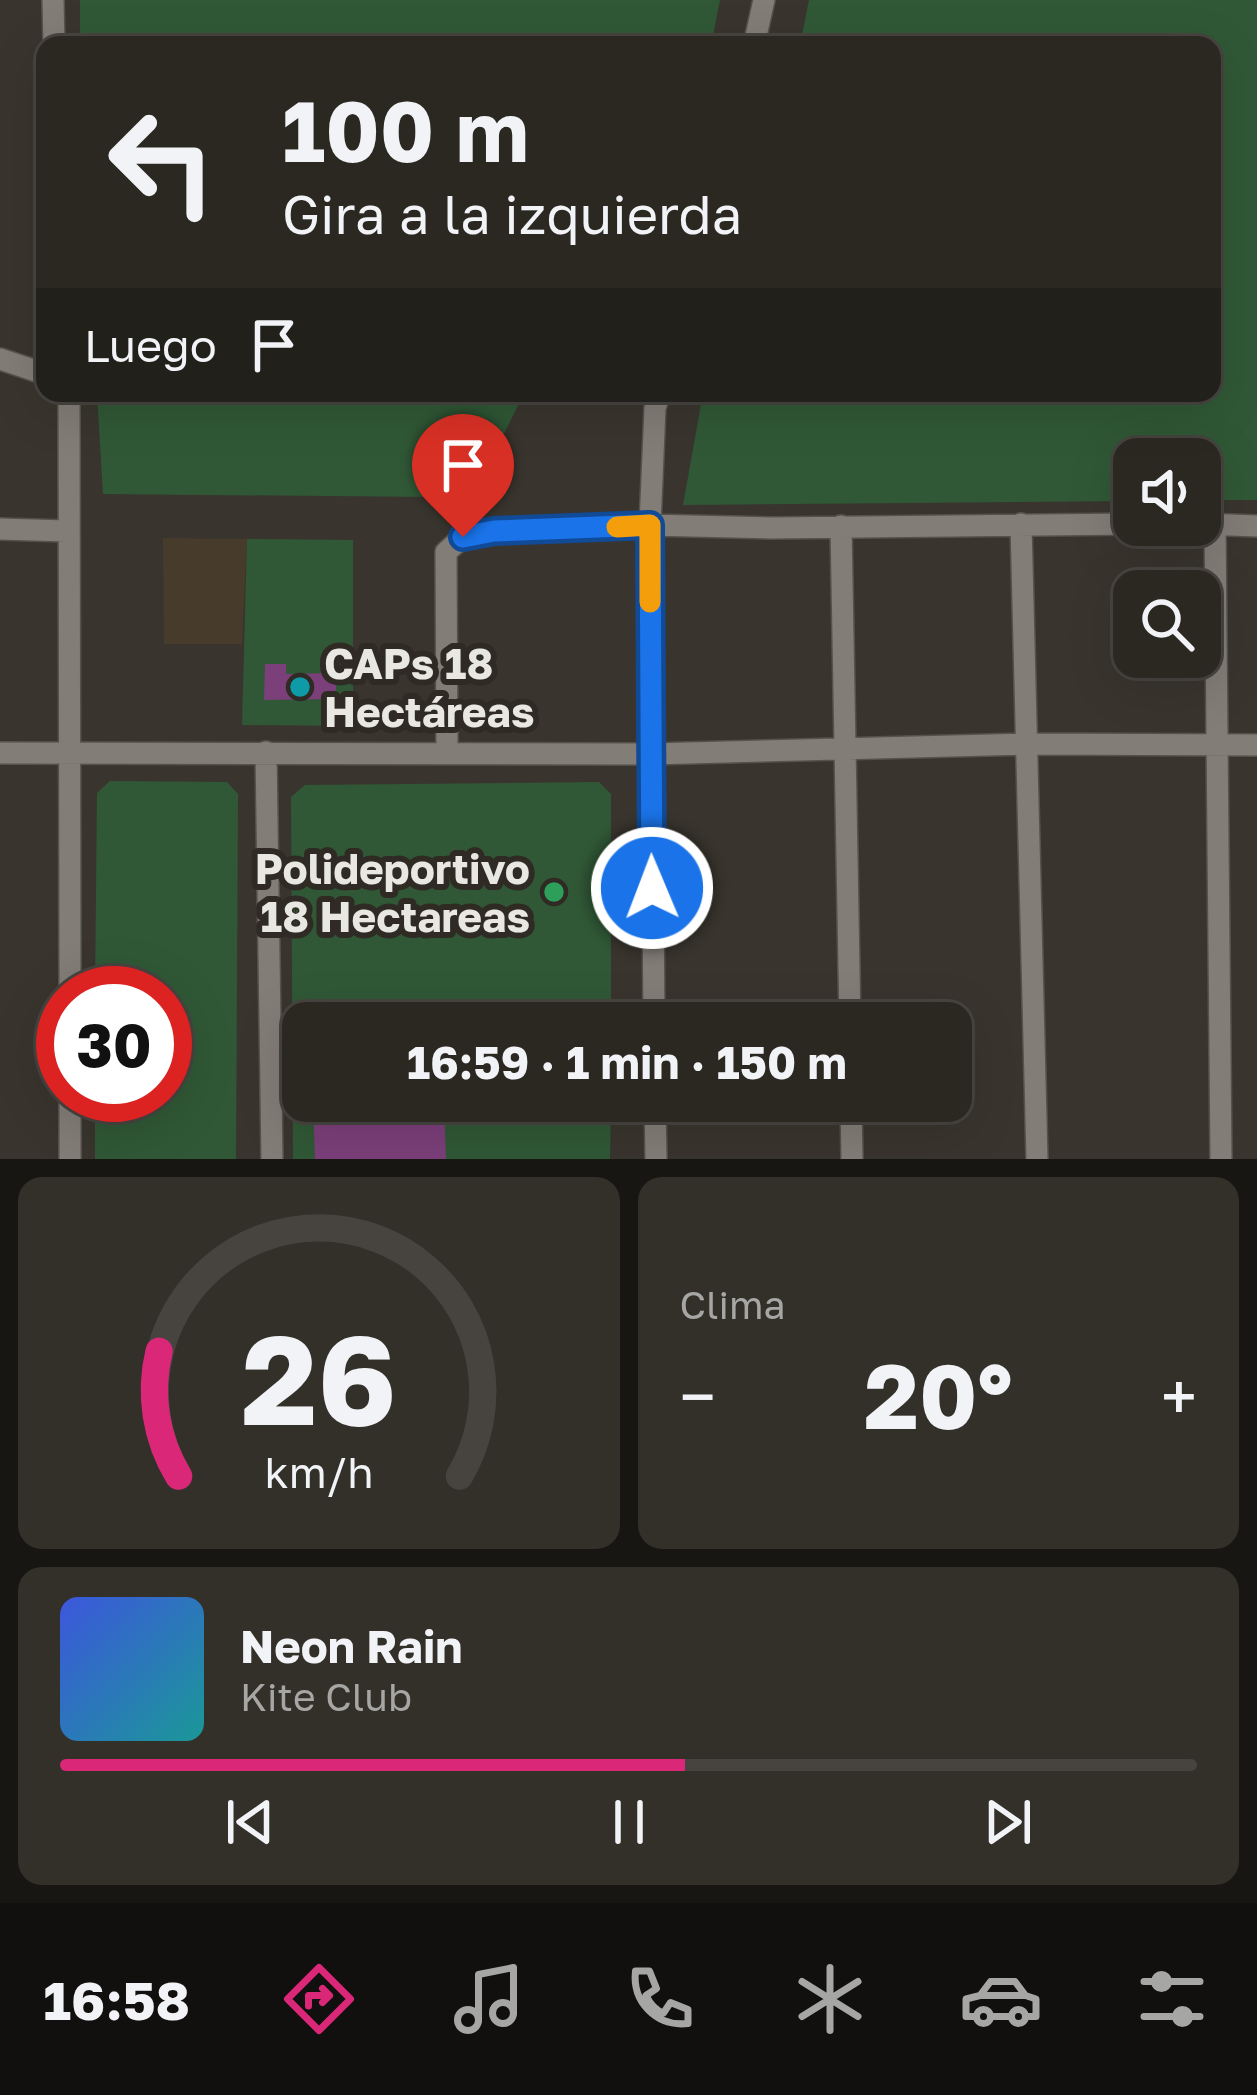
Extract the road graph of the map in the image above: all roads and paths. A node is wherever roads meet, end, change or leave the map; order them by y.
1 (53, 0) edge
2 (764, 0) edge
3 (54, 36) edge
4 (756, 36) edge
5 (0, 359) edge
6 (36, 371) edge
7 (70, 402) edge
8 (657, 402) edge
9 (1021, 524) junction
10 (1113, 524) edge
11 (650, 525) junction
12 (1221, 525) edge
13 (841, 526) junction
14 (1257, 526) edge
15 (0, 529) edge
16 (66, 531) junction
17 (1208, 546) edge
18 (1028, 744) junction
19 (1257, 745) edge
20 (1215, 746) junction
21 (844, 748) junction
22 (447, 751) junction
23 (266, 752) junction
24 (0, 753) edge
25 (70, 753) junction
26 (650, 754) junction
27 (70, 966) edge
28 (654, 1002) edge
29 (850, 1002) edge
30 (70, 1122) edge
31 (655, 1122) edge
32 (851, 1122) edge
33 (70, 1159) edge
34 (272, 1159) edge
35 (656, 1159) edge
36 (852, 1159) edge
37 (1037, 1159) edge
38 (1221, 1159) edge

1 - 3 street
2 - 4 street
5 - 6 street
7 - 16 street
8 - 11 street
9 - 10 street
9 - 13 street
9 - 18 street
11 - 13 street
11 - 22 street
11 - 26 street
12 - 14 street
13 - 21 street
15 - 16 street
16 - 25 street
17 - 20 street
18 - 20 street
18 - 21 street
18 - 37 street
19 - 20 street
20 - 38 street
21 - 26 street
21 - 29 street
22 - 23 street
22 - 26 street
23 - 25 street
23 - 34 street
24 - 25 street
25 - 27 street
26 - 28 street
30 - 33 street
31 - 35 street
32 - 36 street

